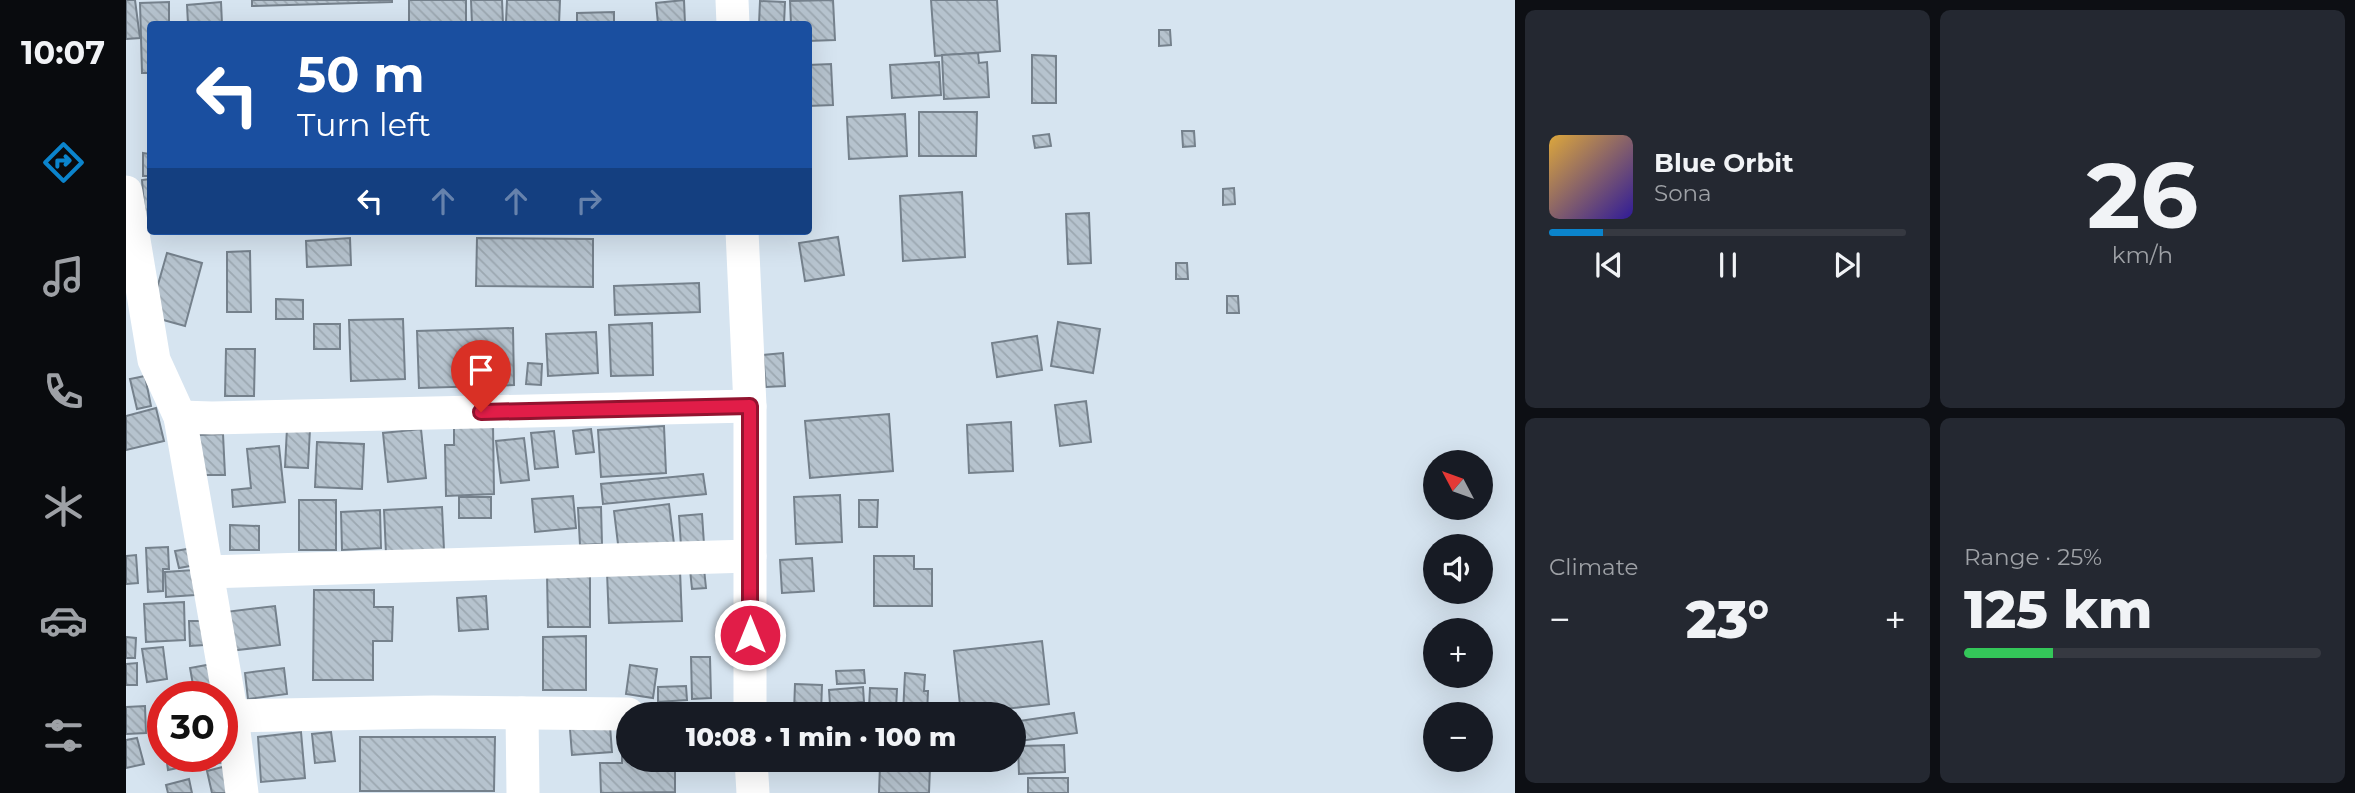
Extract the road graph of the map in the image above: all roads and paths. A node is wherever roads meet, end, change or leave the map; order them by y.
1 (732, 0) edge
2 (733, 21) edge
3 (126, 192) edge
4 (742, 235) edge
5 (750, 406) junction
6 (180, 417) junction
7 (750, 556) junction
8 (207, 572) junction
9 (226, 681) edge
10 (750, 702) edge
11 (522, 713) junction
12 (616, 714) edge
13 (238, 716) edge
14 (238, 758) edge
15 (752, 772) edge
16 (243, 793) edge
17 (523, 793) edge
18 (753, 793) edge

1 - 2 street
3 - 6 street
4 - 5 street
5 - 6 street
5 - 7 street
6 - 8 street
7 - 8 street
7 - 10 street
8 - 9 street
11 - 12 street
11 - 13 street
11 - 17 street
14 - 16 street
15 - 18 street

